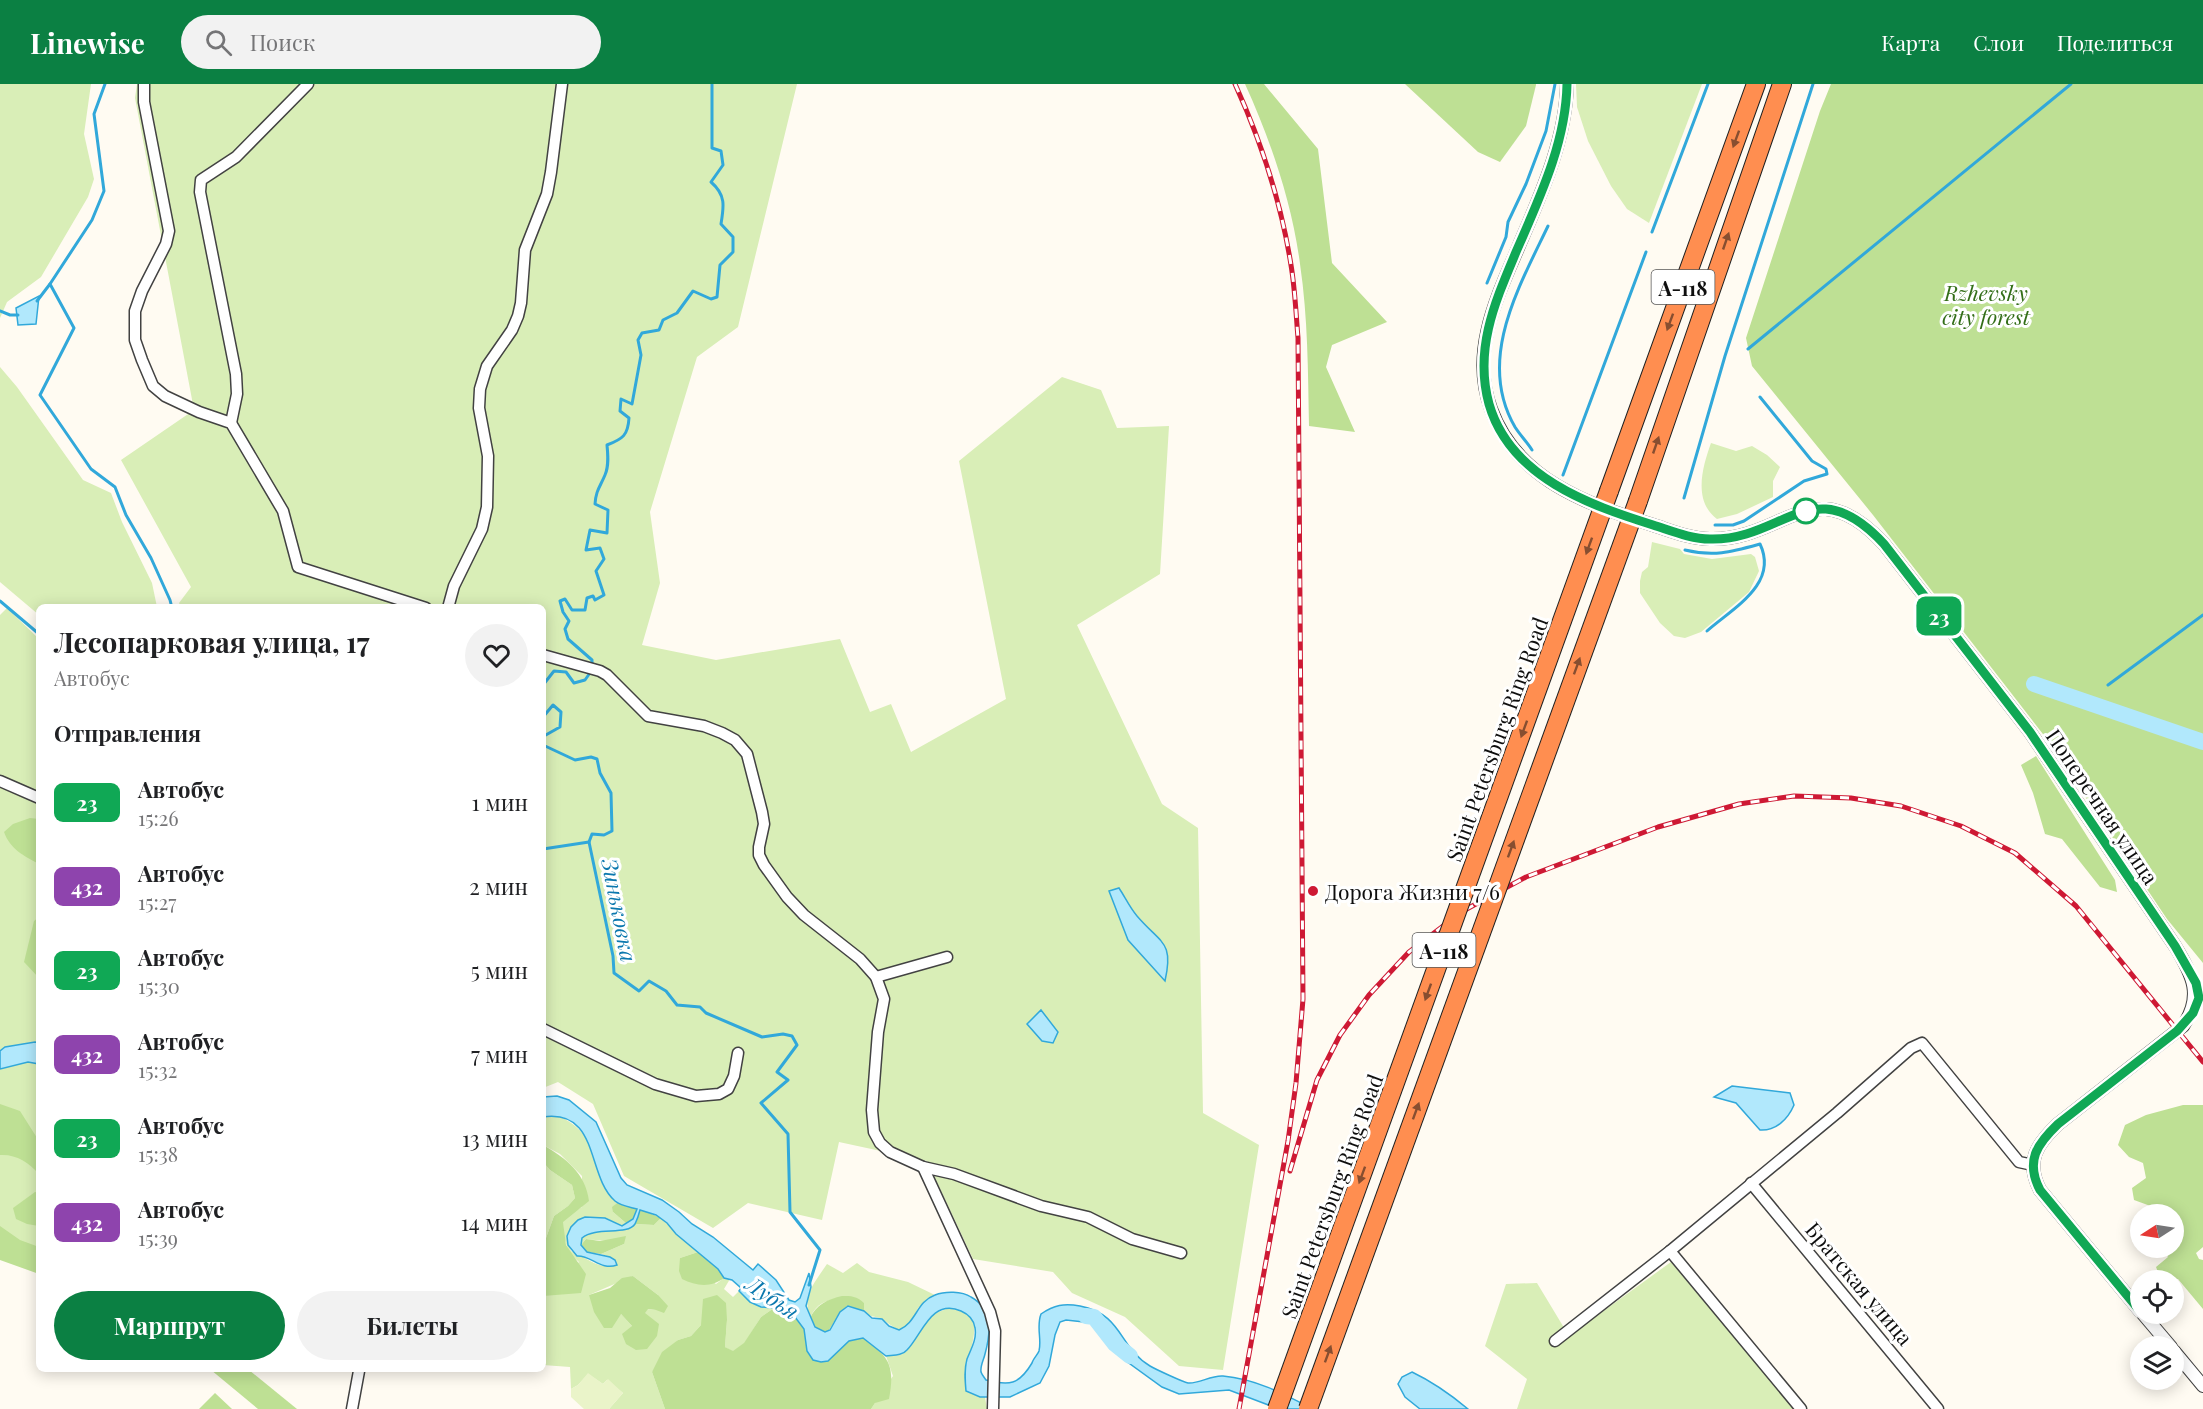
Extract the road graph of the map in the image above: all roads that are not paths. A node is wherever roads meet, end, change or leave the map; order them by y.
1 (144, 84) edge
2 (309, 84) edge
3 (562, 84) edge
4 (1566, 84) edge
5 (1756, 84) edge
6 (1782, 84) edge
7 (231, 423) junction
8 (414, 604) edge
9 (449, 604) edge
10 (546, 656) edge
11 (0, 781) edge
12 (36, 797) edge
13 (947, 957) dead end
14 (876, 977) junction
15 (546, 1030) edge
16 (738, 1053) dead end
17 (2033, 1165) junction
18 (923, 1167) junction
19 (1751, 1183) junction
20 (1670, 1251) junction
21 (1181, 1253) dead end
22 (2130, 1298) edge
23 (2152, 1324) edge
24 (2161, 1336) edge
25 (1554, 1341) dead end
26 (2184, 1363) edge
27 (359, 1372) edge
28 (2203, 1386) edge
29 (352, 1409) edge
30 (993, 1409) edge
31 (1277, 1409) edge
32 (1308, 1409) edge
33 (1801, 1409) edge
34 (1938, 1409) edge

1 - 7 street
2 - 7 street
3 - 9 street
4 - 17 street, Поперечная улица
5 -> 31 highway, Saint Petersburg Ring Road / А-118, bridge
32 -> 6 highway, А-118, bridge
7 - 8 street
10 - 14 street
11 - 12 street
13 - 14 street
14 - 18 street
15 - 16 street
17 - 19 street
17 - 22 street
18 - 21 street
18 - 30 street
19 - 20 street
19 - 34 street, Братская улица
20 - 25 street
20 - 33 street
23 - 24 street
26 - 28 street
27 - 29 street

